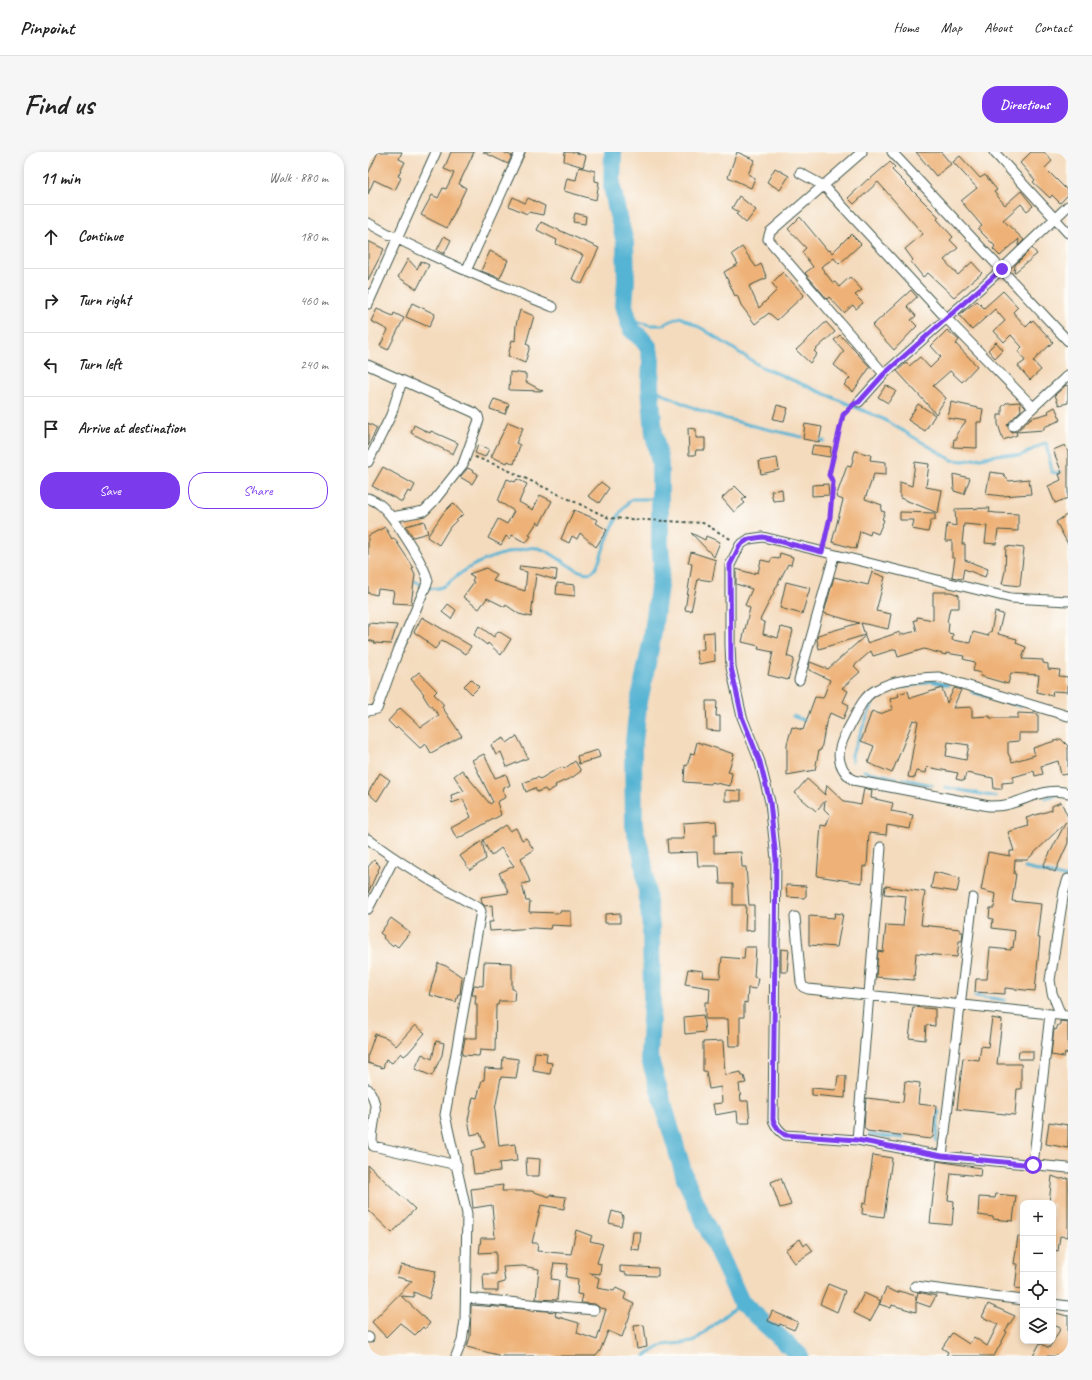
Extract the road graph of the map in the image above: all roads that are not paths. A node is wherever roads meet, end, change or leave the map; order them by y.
1 (436, 152) edge
2 (520, 152) edge
3 (862, 152) edge
4 (892, 152) edge
5 (994, 152) edge
6 (800, 173) dead end
7 (824, 186) junction
8 (1068, 206) edge
9 (1054, 217) junction
10 (368, 223) edge
11 (1068, 233) edge
12 (397, 239) junction
13 (1002, 269) junction
14 (466, 271) junction
15 (368, 304) edge
16 (553, 307) dead end
17 (946, 318) junction
18 (1068, 341) edge
19 (368, 365) edge
20 (884, 374) junction
21 (1068, 375) edge
22 (402, 381) junction
23 (859, 402) road end
24 (1033, 407) junction
25 (1013, 426) dead end
26 (368, 462) edge
27 (368, 498) edge
28 (392, 517) junction
29 (834, 556) junction
30 (1068, 601) edge
31 (799, 680) dead end
32 (368, 711) edge
33 (1068, 716) edge
34 (1068, 793) edge
35 (368, 839) edge
36 (881, 847) dead end
37 (394, 859) junction
38 (1068, 879) edge
39 (973, 898) dead end
40 (368, 908) edge
41 (795, 917) dead end
42 (870, 995) junction
43 (960, 1004) junction
44 (1050, 1014) junction
45 (1065, 1015) edge
46 (368, 1089) edge
47 (857, 1140) junction
48 (942, 1156) junction
49 (458, 1165) junction
50 (1033, 1165) junction
51 (1068, 1168) edge
52 (915, 1286) dead end
53 (466, 1298) junction
54 (1020, 1300) edge
55 (1056, 1304) edge
56 (1068, 1306) edge
57 (594, 1310) dead end
58 (456, 1356) edge

1 - 12 street
2 - 14 street
3 - 7 street
4 - 13 street
5 - 9 street
6 - 7 street
7 - 17 street
7 - 20 street
8 - 9 street
9 - 11 street
9 - 13 street
10 - 12 street
12 - 14 street
12 - 15 street
13 - 17 street
13 - 18 street
14 - 16 street
17 - 20 street
17 - 24 street
19 - 22 street
20 - 23 street
21 - 24 street
22 - 26 street
22 - 28 street
24 - 25 street
27 - 28 street
28 - 32 street
29 - 30 street
29 - 31 street
29 - 47 street
33 - 34 street
35 - 37 street
36 - 42 street
37 - 40 street
37 - 49 street
38 - 45 street
39 - 43 street
41 - 42 street
42 - 43 street
42 - 47 street
43 - 44 street
43 - 48 street
44 - 45 street
44 - 50 street
46 - 49 street
47 - 48 street
48 - 50 street
49 - 53 street
50 - 51 street
52 - 54 street
53 - 57 street
53 - 58 street
55 - 56 street

